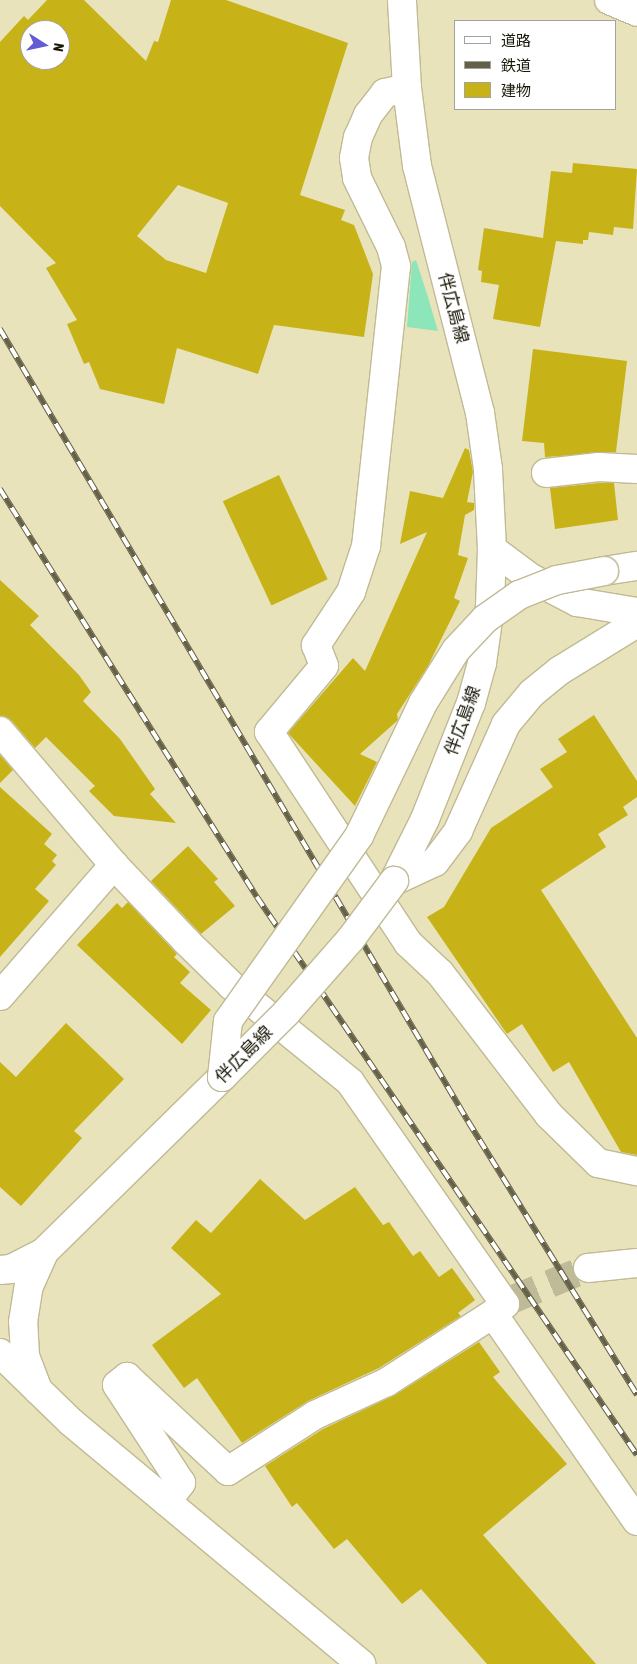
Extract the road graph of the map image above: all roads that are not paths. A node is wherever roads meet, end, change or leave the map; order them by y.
1 (402, 0) edge
2 (609, 0) edge
3 (637, 12) edge
4 (407, 88) junction
5 (637, 469) edge
6 (546, 473) dead end
7 (492, 549) junction
8 (637, 566) edge
9 (637, 612) edge
10 (637, 623) edge
11 (0, 730) edge
12 (114, 865) junction
13 (394, 881) junction
14 (0, 996) edge
15 (222, 1077) junction
16 (637, 1171) edge
17 (44, 1252) junction
18 (637, 1263) edge
19 (588, 1268) tunnel mouth
20 (0, 1270) edge
21 (503, 1306) junction
22 (0, 1354) edge
23 (38, 1390) junction
24 (167, 1502) junction
25 (637, 1520) edge
26 (361, 1664) edge

1 - 4 street, 伴広島線
2 - 3 street
4 - 7 street, 伴広島線
4 - 16 street
5 - 6 street
7 - 9 street
7 - 13 street, 伴広島線
8 - 15 street, bridge
10 - 13 street
11 - 12 street
12 - 14 street
12 - 21 street
13 - 15 street, 伴広島線, bridge
15 - 17 street, 伴広島線
17 - 20 street, 伴広島線
17 - 23 street
18 - 19 street
21 - 24 street
21 - 25 street
22 - 23 street
23 - 24 street
24 - 26 street

